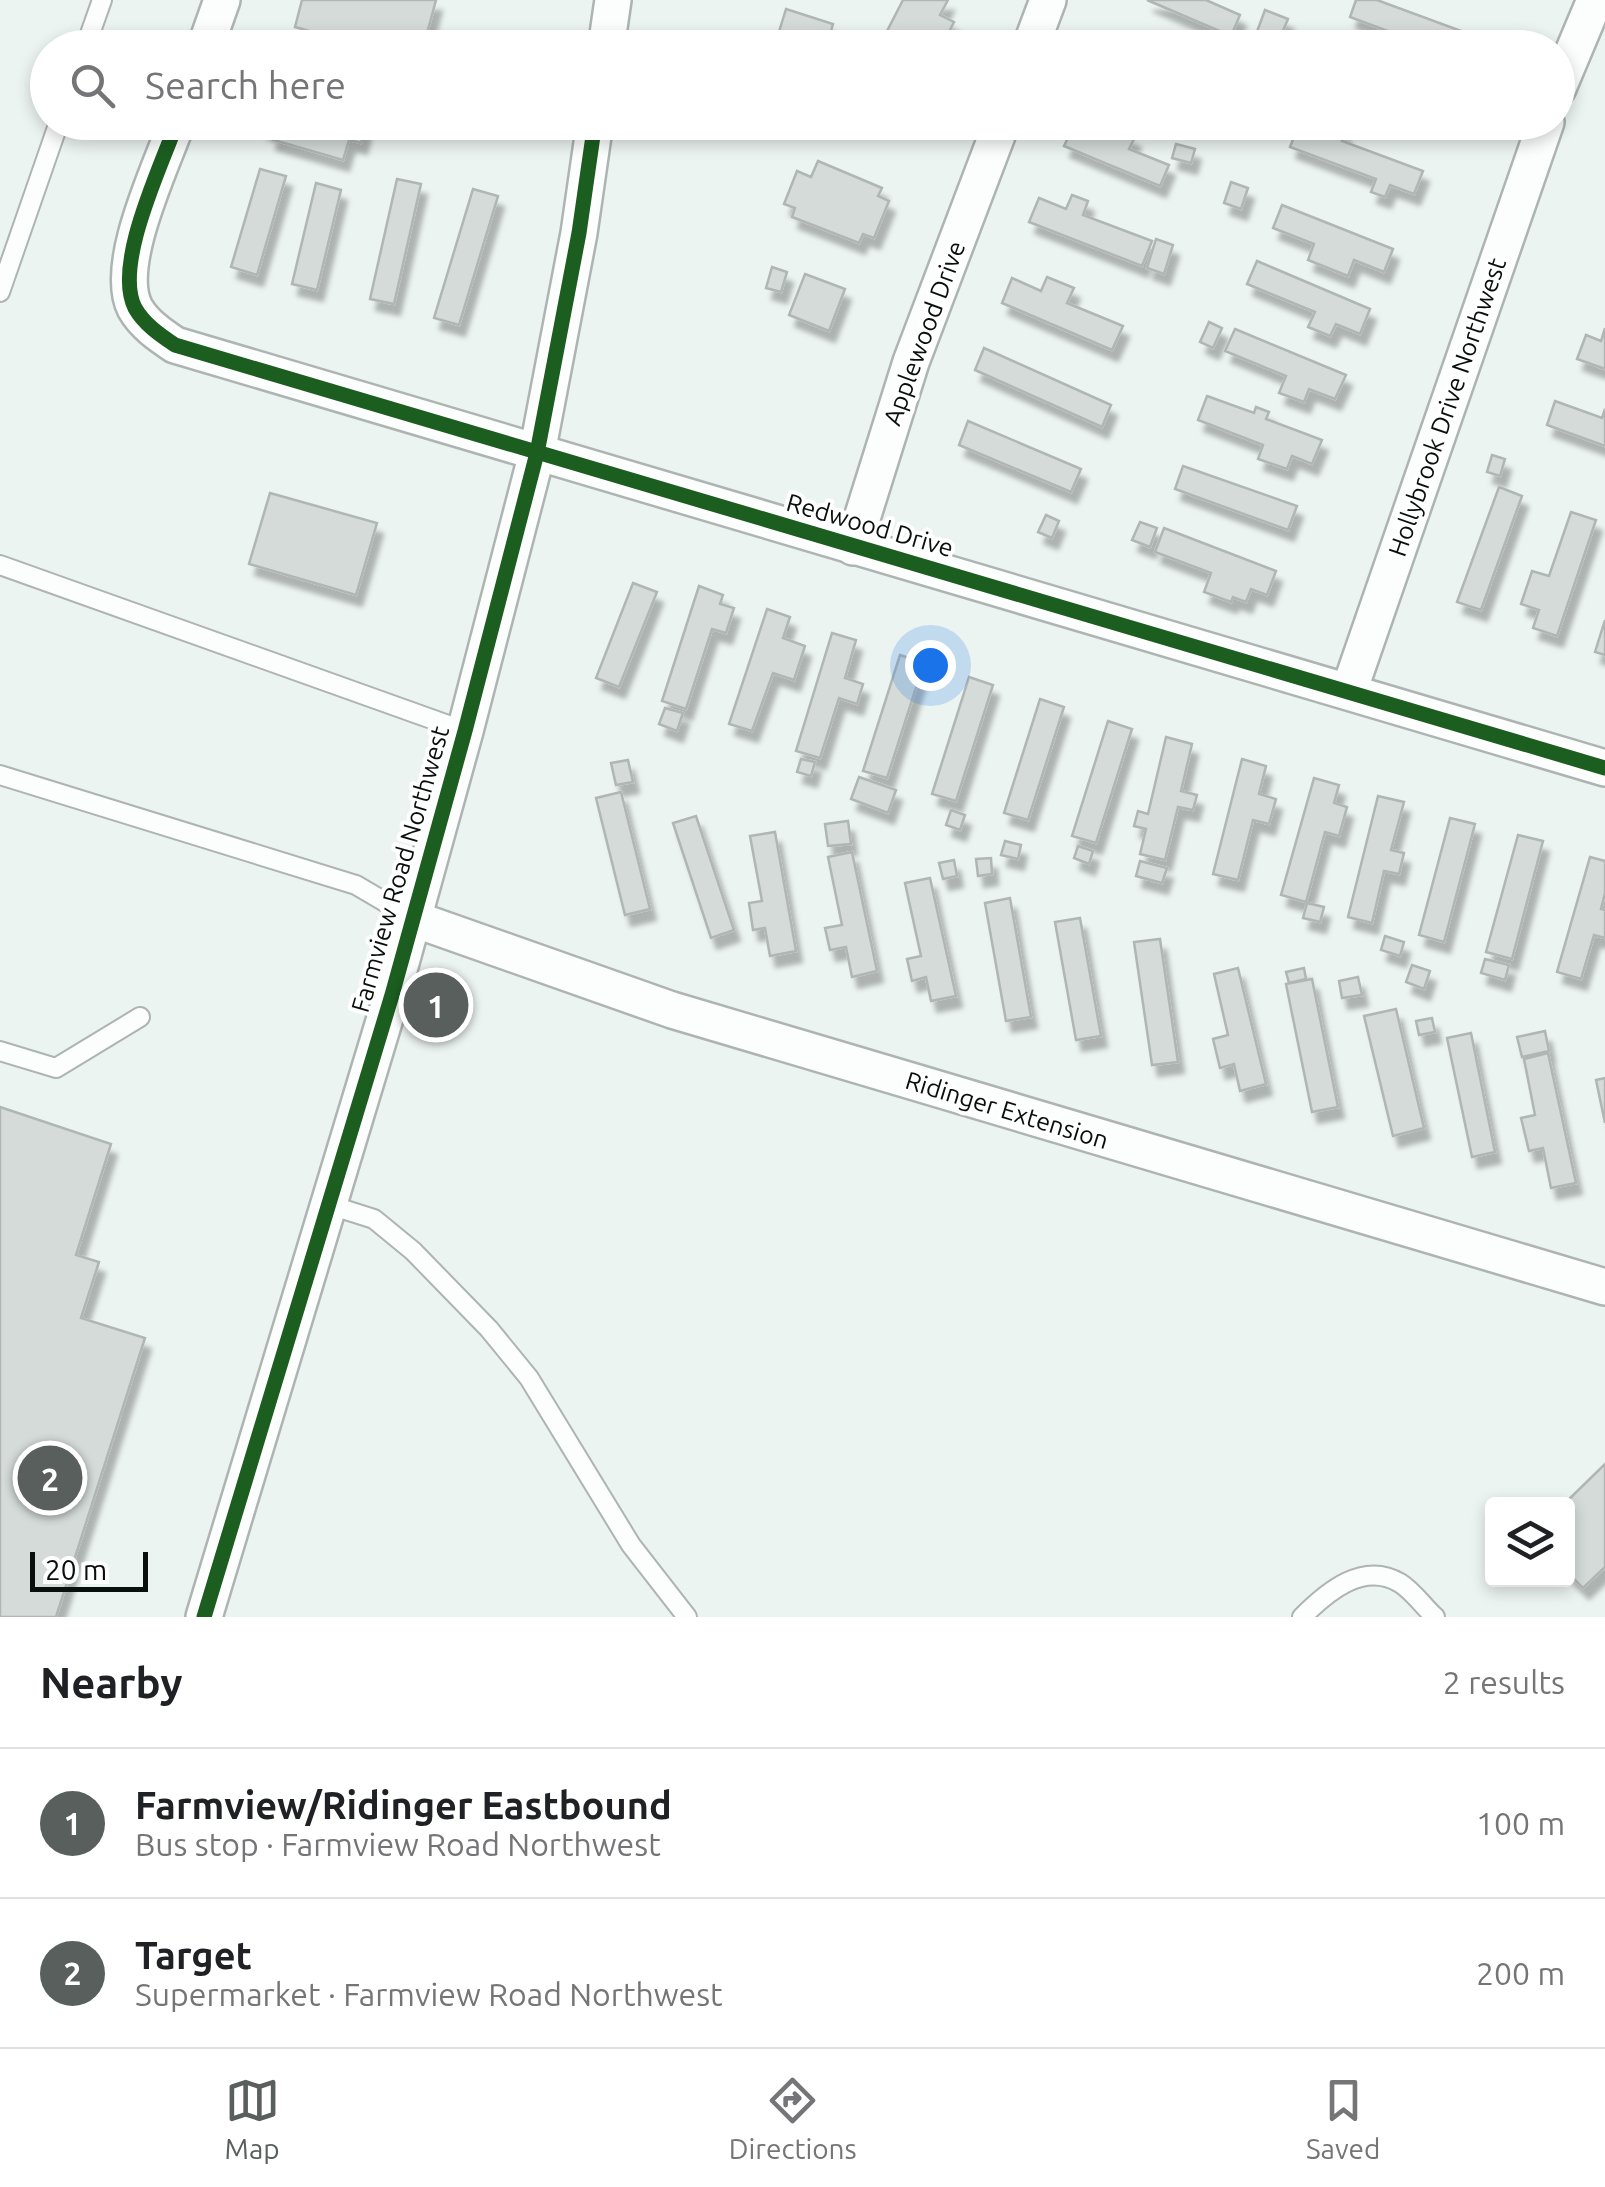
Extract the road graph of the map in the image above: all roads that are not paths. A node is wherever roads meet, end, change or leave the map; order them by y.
1 (102, 0) edge
2 (222, 0) edge
3 (613, 0) edge
4 (1048, 0) edge
5 (1594, 0) edge
6 (92, 30) edge
7 (211, 30) edge
8 (609, 30) edge
9 (1037, 30) edge
10 (1575, 46) edge
11 (53, 140) edge
12 (170, 140) edge
13 (592, 140) edge
14 (995, 140) edge
15 (1540, 140) edge
16 (0, 292) edge
17 (538, 453) junction
18 (854, 547) junction
19 (0, 565) edge
20 (1349, 691) junction
21 (465, 731) junction
22 (1605, 768) edge
23 (0, 774) edge
24 (414, 919) junction
25 (140, 1017) dead end
26 (0, 1051) edge
27 (330, 1204) junction
28 (1605, 1288) edge
29 (204, 1617) edge
30 (688, 1617) edge
31 (1302, 1617) edge
32 (1435, 1617) edge

1 - 6 lane
2 - 7 street
3 - 8 street
4 - 9 street
5 - 10 street
11 - 16 lane
12 - 17 street, Redwood Drive
13 - 17 street, Farmview Road Northwest
14 - 18 street, Applewood Drive
15 - 20 street, Hollybrook Drive Northwest
17 - 18 street, Redwood Drive
17 - 21 street, Farmview Road Northwest
18 - 20 street, Redwood Drive
19 - 21 lane
20 - 22 street, Redwood Drive
21 - 24 street, Farmview Road Northwest
23 - 24 lane
24 - 27 street, Farmview Road Northwest
24 - 28 street, Ridinger Extension
25 - 26 lane
27 - 29 street, Farmview Road Northwest
27 - 30 lane
31 - 32 lane

